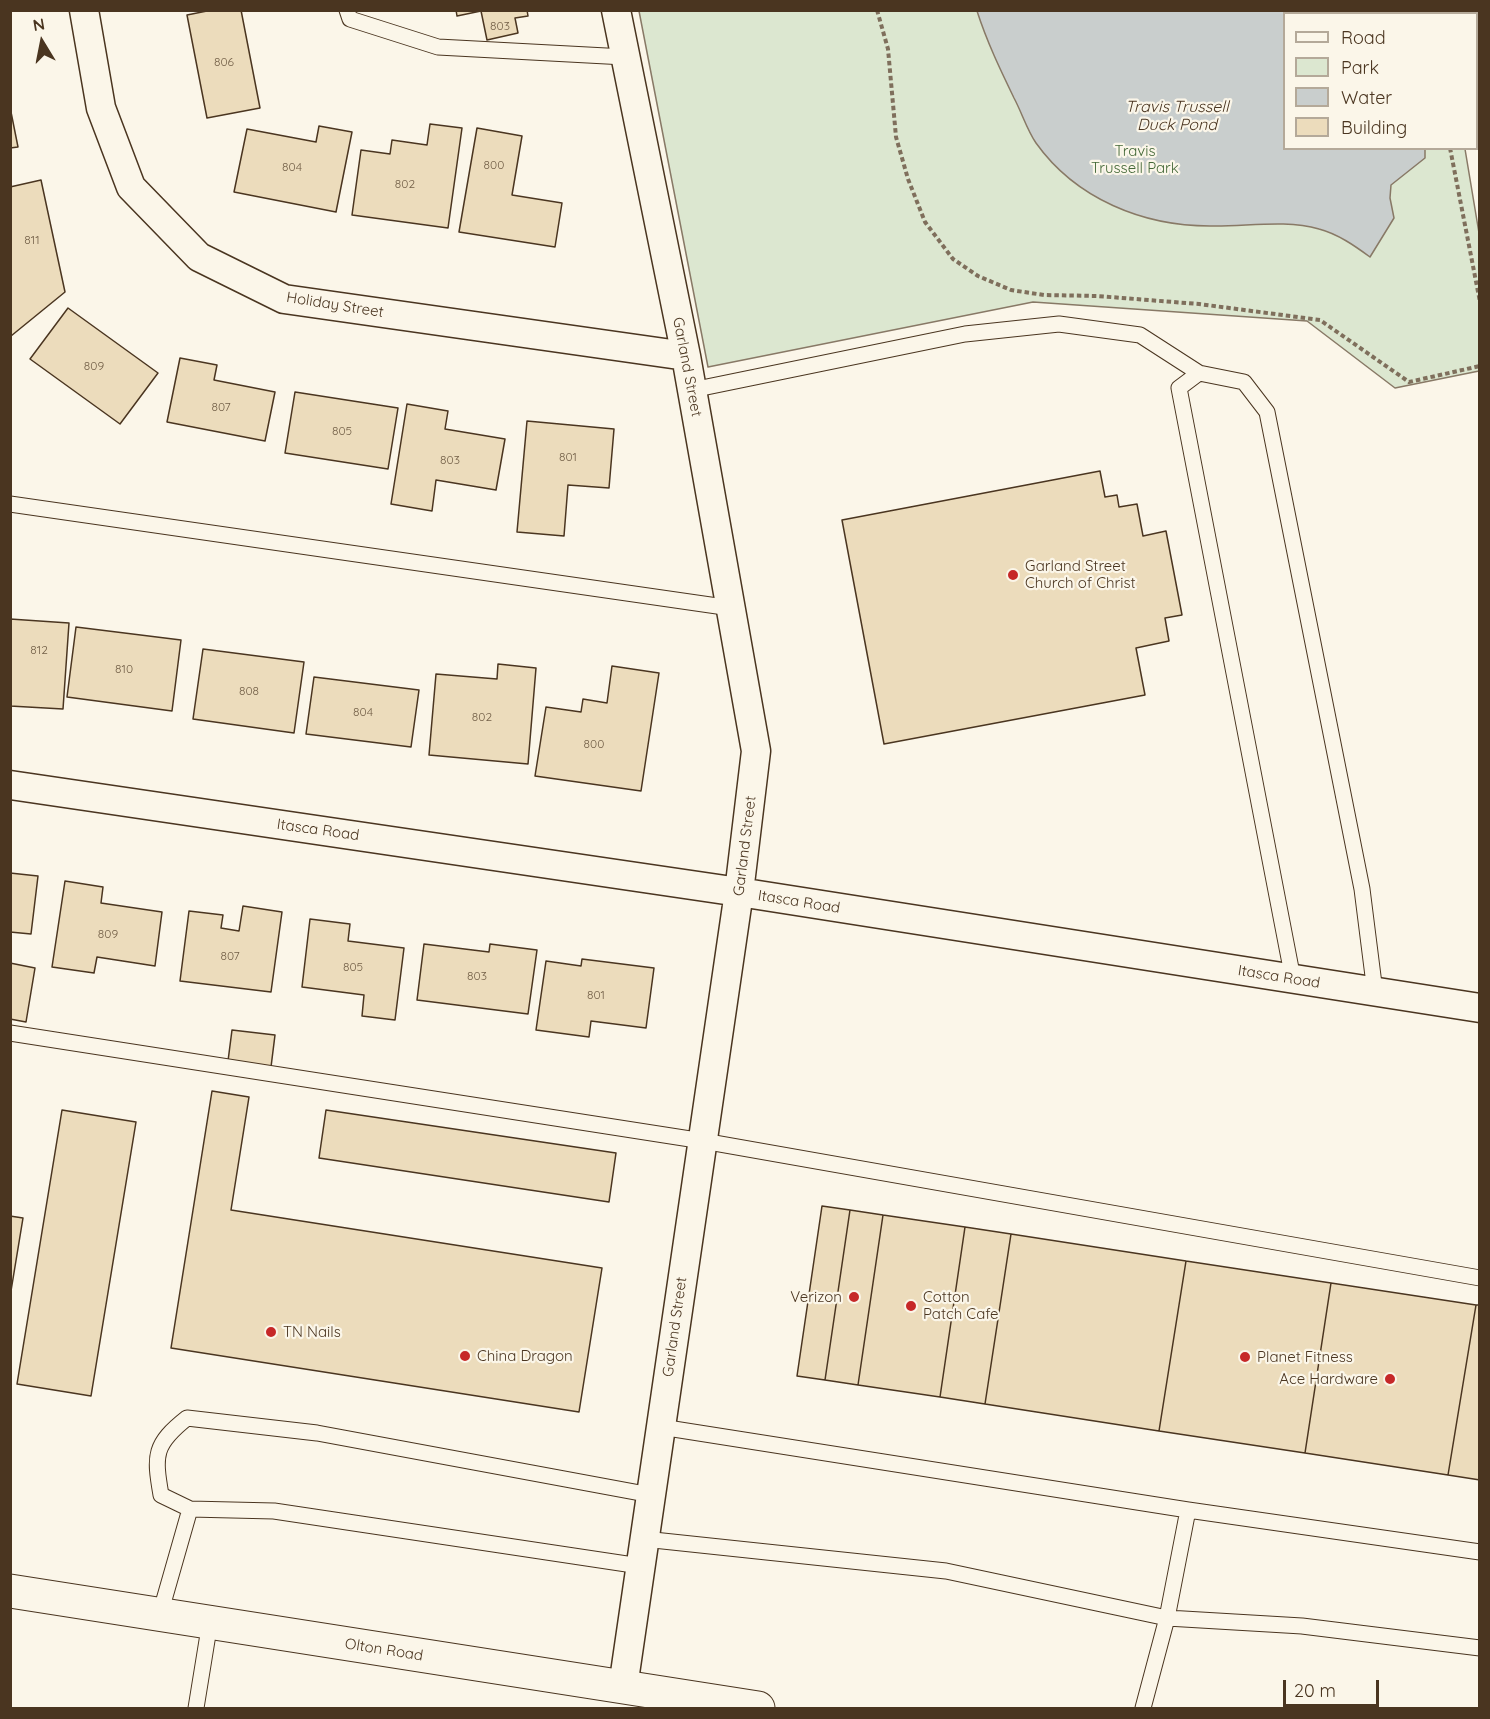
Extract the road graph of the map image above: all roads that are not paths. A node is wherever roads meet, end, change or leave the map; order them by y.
1 (84, 10) edge
2 (347, 10) edge
3 (616, 10) edge
4 (625, 57) junction
5 (686, 356) junction
6 (1199, 373) junction
7 (692, 390) junction
8 (10, 504) edge
9 (731, 608) junction
10 (10, 785) edge
11 (739, 892) junction
12 (1293, 979) junction
13 (1375, 992) junction
14 (1479, 1008) edge
15 (10, 1033) edge
16 (703, 1141) junction
17 (1479, 1278) edge
18 (661, 1427) junction
19 (651, 1495) junction
20 (190, 1509) junction
21 (1188, 1510) junction
22 (1479, 1552) edge
23 (642, 1553) junction
24 (10, 1591) edge
25 (160, 1614) junction
26 (1167, 1618) junction
27 (210, 1623) junction
28 (1479, 1648) edge
29 (622, 1693) junction
30 (196, 1708) edge
31 (758, 1708) edge
32 (1143, 1708) edge

1 - 5 street, Holiday Street
2 - 4 lane
3 - 4 street, Garland Street
4 - 5 street, Garland Street
5 - 7 street, Garland Street
6 - 7 lane
6 - 12 lane
6 - 13 lane
7 - 9 street, Garland Street
8 - 9 lane
9 - 11 street, Garland Street
10 - 11 street, Itasca Road
11 - 12 street, Itasca Road
11 - 16 street, Garland Street
12 - 13 street, Itasca Road
13 - 14 street, Itasca Road
15 - 16 lane
16 - 17 lane
16 - 18 street, Garland Street
18 - 19 street, Garland Street
18 - 21 lane
19 - 20 lane
19 - 23 street, Garland Street
20 - 23 lane
20 - 25 lane
21 - 22 lane
21 - 26 lane
23 - 26 lane
23 - 29 street, Garland Street
24 - 25 main road, Olton Road
25 - 27 main road, Olton Road
26 - 28 lane
26 - 32 lane
27 - 29 main road, Olton Road
27 - 30 lane
29 - 31 main road, Olton Road

